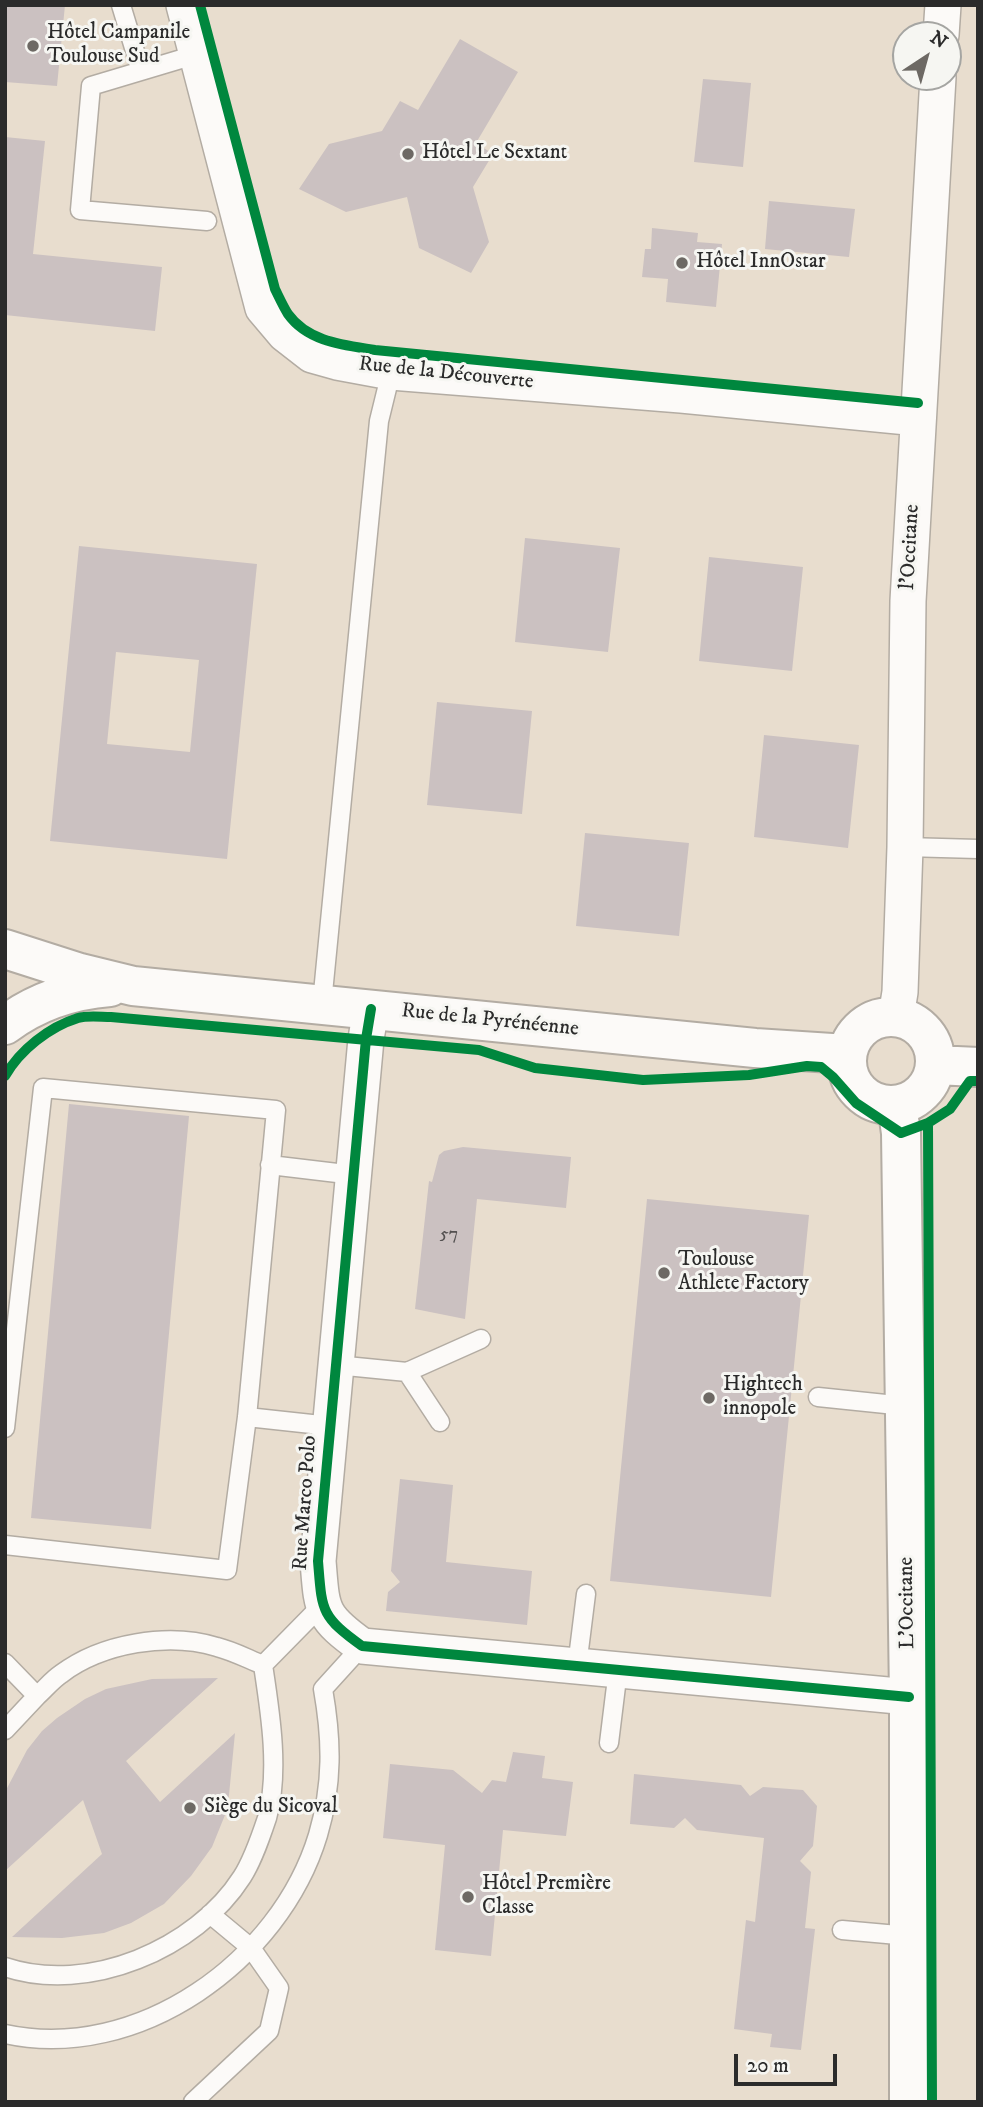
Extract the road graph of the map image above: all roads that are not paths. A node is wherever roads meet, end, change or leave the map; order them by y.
1 (121, 5) edge
2 (184, 5) edge
3 (198, 54) junction
4 (141, 71) junction
5 (937, 91) edge
6 (207, 221) dead end
7 (391, 372) junction
8 (924, 399) junction
9 (905, 847) junction
10 (978, 849) edge
11 (5, 948) edge
12 (133, 986) junction
13 (322, 1003) junction
14 (371, 1009) junction
15 (897, 1017) junction
16 (5, 1025) edge
17 (846, 1054) junction
18 (935, 1065) junction
19 (978, 1067) edge
20 (897, 1105) junction
21 (270, 1165) junction
22 (354, 1175) junction
23 (481, 1339) dead end
24 (336, 1365) junction
25 (407, 1372) junction
26 (818, 1397) dead end
27 (905, 1406) junction
28 (247, 1417) junction
29 (440, 1422) dead end
30 (330, 1426) junction
31 (5, 1428) edge
32 (5, 1545) edge
33 (586, 1594) dead end
34 (321, 1605) junction
35 (362, 1646) junction
36 (5, 1663) edge
37 (263, 1665) junction
38 (577, 1666) junction
39 (618, 1670) junction
40 (37, 1696) junction
41 (909, 1697) junction
42 (5, 1730) edge
43 (609, 1743) dead end
44 (210, 1914) junction
45 (842, 1930) dead end
46 (909, 1936) junction
47 (251, 1948) junction
48 (5, 1967) edge
49 (5, 2034) edge
50 (193, 2102) edge
51 (909, 2102) edge

1 - 4 lane
2 - 3 street, Rue de la Découverte
3 - 4 lane
3 - 7 street, Rue de la Découverte
4 - 6 lane
5 - 8 street, l'Occitane
7 - 8 street, Rue de la Découverte
7 - 13 lane
8 - 9 street, l'Occitane
9 - 10 lane
9 - 15 street, l'Occitane
11 - 12 street, Rue de la Pyrénéenne
12 - 13 street, Rue de la Pyrénéenne
12 - 16 street, Rue de la Pyrénéenne
13 - 14 street, Rue de la Pyrénéenne
14 - 17 street, Rue de la Pyrénéenne
14 - 22 street, Rue Marco Polo
15 - 17 street
15 - 18 street
17 - 20 street
18 - 19 street
18 - 20 street
20 - 27 street, L'Occitane
21 - 22 lane
21 - 28 lane
21 - 31 lane
22 - 24 street, Rue Marco Polo
23 - 25 lane
24 - 25 lane
24 - 30 street, Rue Marco Polo
25 - 29 lane
26 - 27 lane
27 - 41 street, L'Occitane
28 - 30 lane
28 - 32 lane
30 - 34 street, Rue Marco Polo
33 - 38 lane
34 - 35 street
34 - 37 lane
35 - 38 street
35 - 47 lane
36 - 40 lane
37 - 40 lane
37 - 44 lane
38 - 39 street
39 - 41 street
39 - 43 lane
40 - 42 lane
41 - 46 street, L'Occitane
44 - 47 lane
44 - 48 lane
45 - 46 lane
46 - 51 street, L'Occitane
47 - 49 lane
47 - 50 lane

